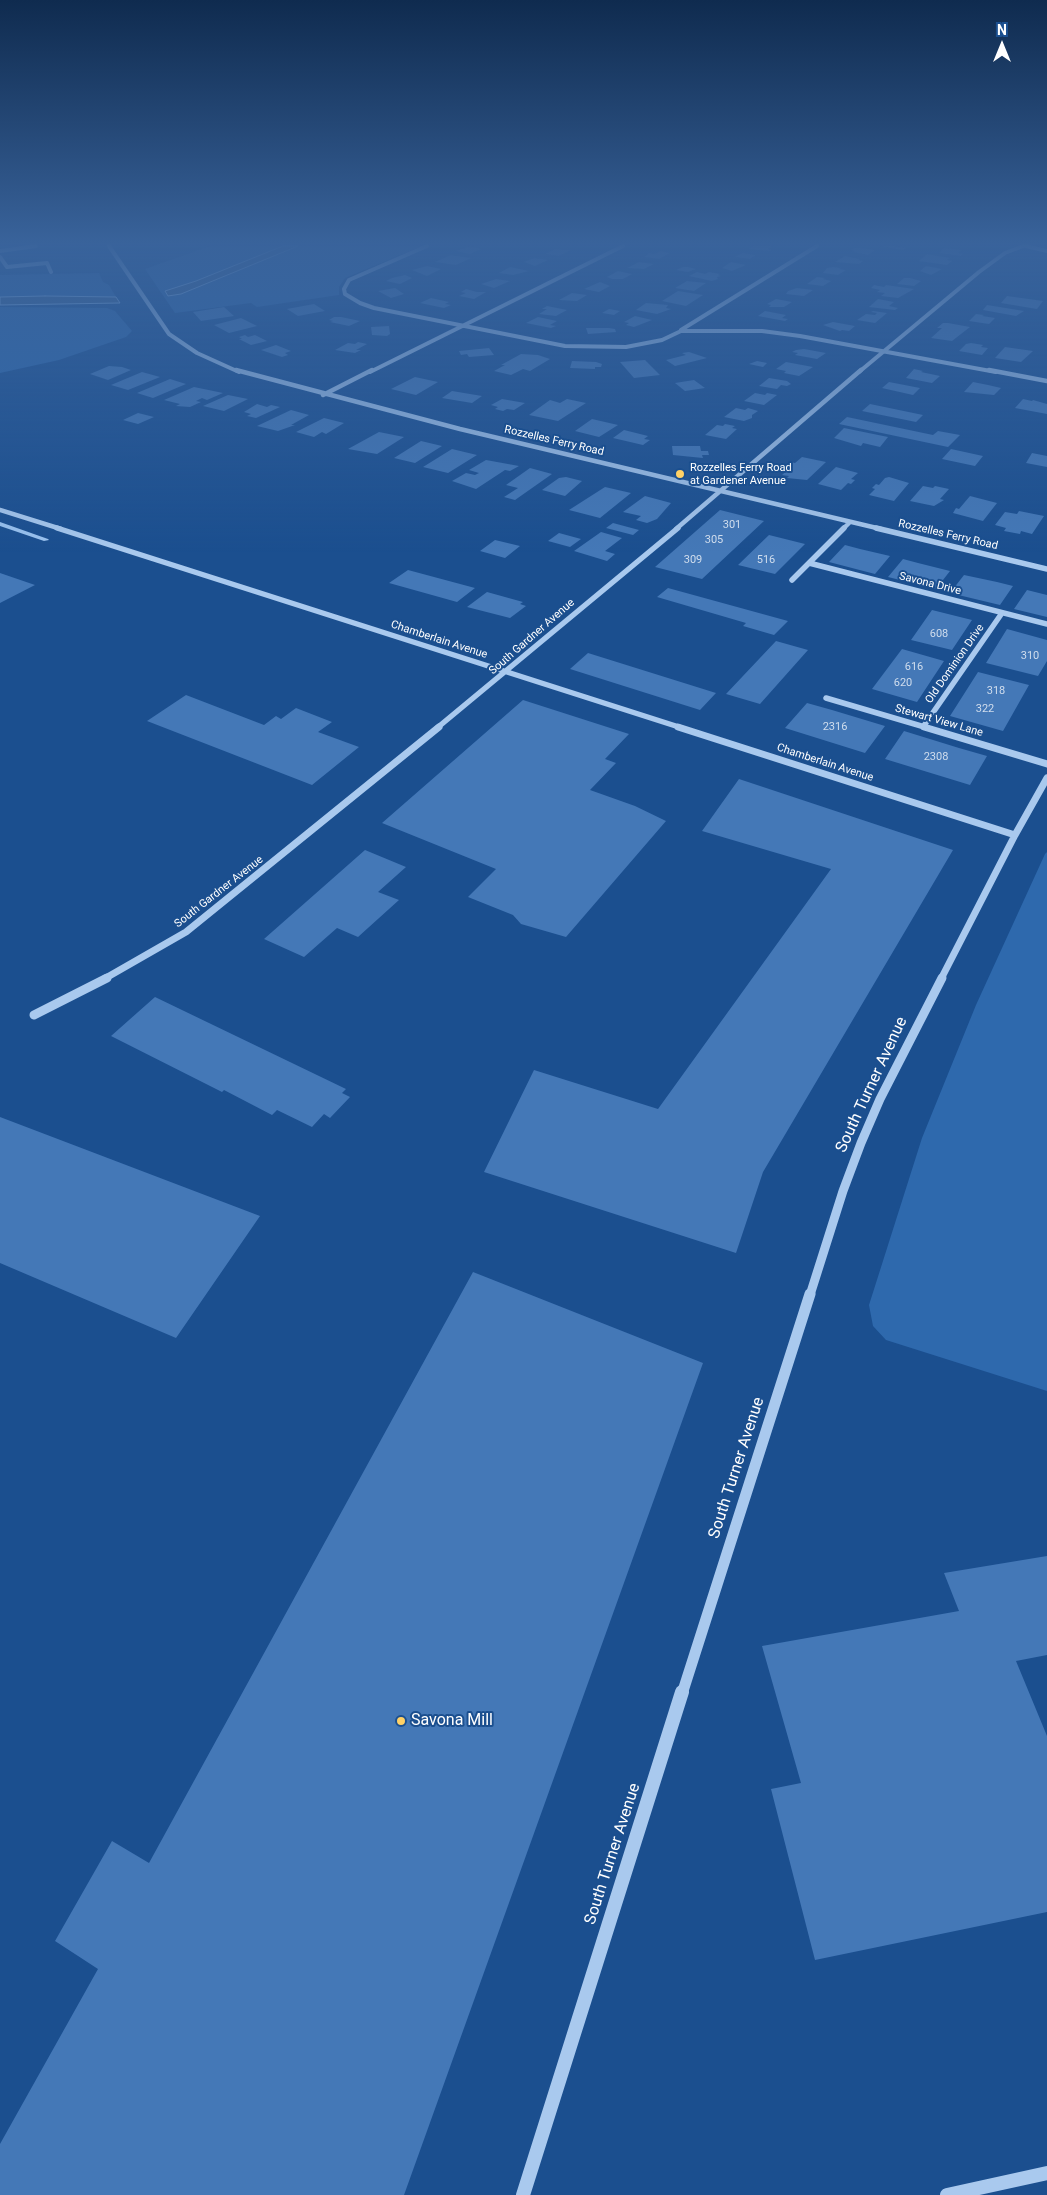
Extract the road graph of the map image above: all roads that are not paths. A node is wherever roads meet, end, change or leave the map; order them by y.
1 (189, 348) edge
2 (417, 348) edge
3 (863, 348) edge
4 (887, 348) edge
5 (883, 352) junction
6 (1047, 381) edge
7 (323, 395) junction
8 (723, 491) junction
9 (0, 510) edge
10 (850, 522) junction
11 (809, 563) junction
12 (1047, 569) edge
13 (792, 580) dead end
14 (1002, 613) junction
15 (1047, 624) edge
16 (507, 672) junction
17 (826, 698) dead end
18 (924, 727) junction
19 (1047, 764) edge
20 (1047, 778) edge
21 (1015, 835) junction
22 (34, 1015) dead end
23 (1047, 2173) edge
24 (523, 2195) edge
25 (947, 2195) edge

1 - 7 street, Rozzelles Ferry Road
2 - 7 street
3 - 5 street
4 - 5 street, South Gardner Avenue
5 - 6 street
5 - 8 street, South Gardner Avenue
7 - 8 street, Rozzelles Ferry Road
8 - 10 street, Rozzelles Ferry Road
8 - 16 street, South Gardner Avenue
9 - 16 street, Chamberlain Avenue
10 - 11 street
10 - 12 street, Rozzelles Ferry Road
11 - 13 street
11 - 14 street, Savona Drive
14 - 15 street, Savona Drive
14 - 18 street, Old Dominion Drive
16 - 21 street, Chamberlain Avenue
16 - 22 street, South Gardner Avenue
17 - 18 street, Stewart View Lane
18 - 19 street, Stewart View Lane
20 - 21 street, South Turner Avenue
21 - 24 street, South Turner Avenue
23 - 25 street

